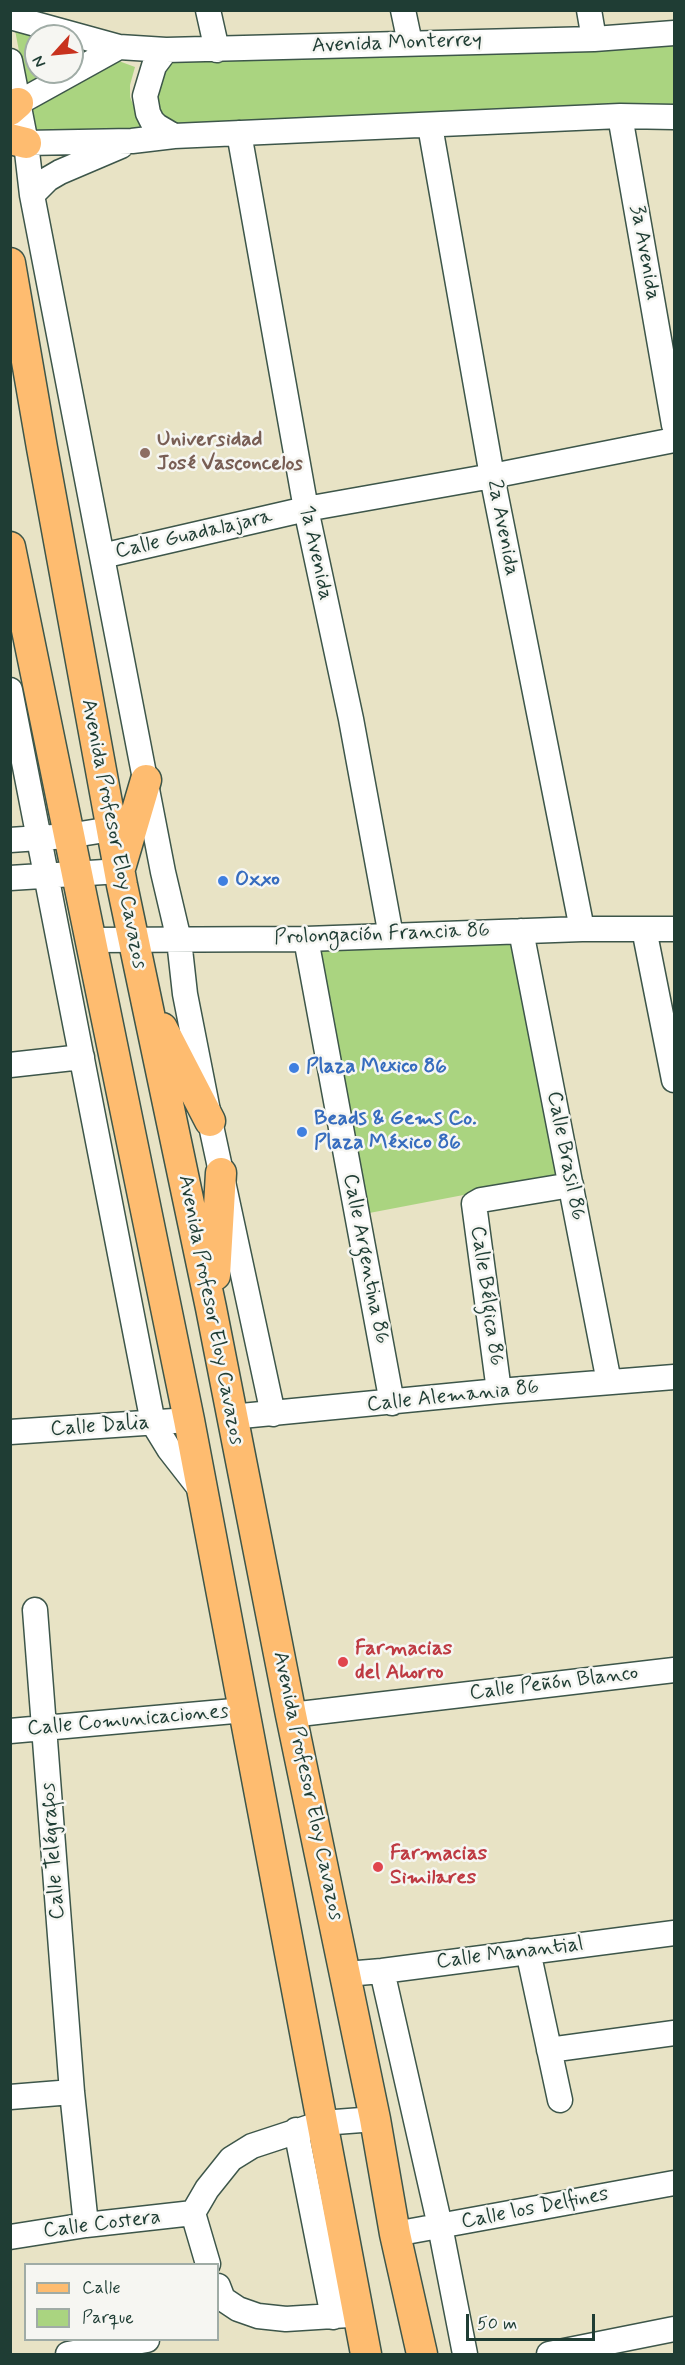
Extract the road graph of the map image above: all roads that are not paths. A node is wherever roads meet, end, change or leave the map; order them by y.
1 (208, 10) edge
2 (403, 10) edge
3 (589, 10) edge
4 (10, 17) edge
5 (675, 33) edge
6 (594, 39) junction
7 (410, 43) junction
8 (119, 47) junction
9 (166, 50) junction
10 (217, 50) junction
11 (10, 61) edge
12 (14, 107) edge
13 (620, 116) junction
14 (675, 117) edge
15 (430, 126) junction
16 (239, 133) junction
17 (174, 136) junction
18 (18, 141) edge
19 (132, 141) junction
20 (32, 195) junction
21 (10, 263) edge
22 (675, 425) edge
23 (675, 440) edge
24 (492, 476) junction
25 (306, 509) junction
26 (10, 547) edge
27 (102, 556) junction
28 (10, 690) edge
29 (146, 780) junction
30 (111, 829) junction
31 (68, 836) junction
32 (39, 838) junction
33 (10, 840) edge
34 (120, 871) junction
35 (76, 873) junction
36 (46, 877) junction
37 (10, 878) edge
38 (582, 929) junction
39 (644, 929) junction
40 (675, 929) edge
41 (521, 931) junction
42 (391, 936) junction
43 (306, 939) junction
44 (90, 940) junction
45 (133, 940) junction
46 (179, 940) junction
47 (146, 999) junction
48 (82, 1057) junction
49 (10, 1065) edge
50 (675, 1080) edge
51 (210, 1121) junction
52 (221, 1173) junction
53 (571, 1185) junction
54 (211, 1308) junction
55 (675, 1377) edge
56 (609, 1382) junction
57 (499, 1391) junction
58 (392, 1403) junction
59 (273, 1414) junction
60 (231, 1417) junction
61 (189, 1420) junction
62 (153, 1423) junction
63 (10, 1432) edge
64 (201, 1491) junction
65 (35, 1610) dead end
66 (675, 1670) edge
67 (245, 1710) junction
68 (291, 1715) junction
69 (45, 1729) junction
70 (10, 1731) edge
71 (675, 1933) edge
72 (528, 1951) junction
73 (382, 1971) junction
74 (346, 1974) junction
75 (675, 2033) edge
76 (549, 2050) junction
77 (72, 2092) junction
78 (10, 2097) edge
79 (560, 2100) dead end
80 (375, 2119) junction
81 (309, 2126) junction
82 (675, 2182) edge
83 (193, 2213) junction
84 (86, 2225) junction
85 (440, 2226) junction
86 (395, 2234) junction
87 (10, 2237) edge
88 (207, 2263) edge
89 (219, 2296) edge
90 (346, 2315) junction
91 (675, 2329) edge
92 (142, 2341) edge
93 (562, 2353) edge
94 (68, 2355) edge
95 (366, 2355) edge
96 (422, 2355) edge
97 (465, 2355) edge

1 - 10 street
2 - 7 street
3 - 6 street
4 - 8 street, Avenida Monterrey
5 - 6 street, Avenida Monterrey
6 - 7 street, Avenida Monterrey
7 - 10 street, Avenida Monterrey
8 - 9 street, Avenida Monterrey
8 - 12 street
9 - 10 street, Avenida Monterrey
9 - 17 street
11 - 12 street
12 - 18 street
13 - 14 street
13 - 15 street
13 - 22 street, 3a Avenida
15 - 16 street
15 - 24 street, 2a Avenida
16 - 17 street
16 - 25 street, 1a Avenida
17 - 19 street
18 - 19 street
18 - 20 street
19 - 20 street
20 - 27 street
21 - 30 main road, Avenida Profesor Eloy Cavazos
23 - 24 street, Calle Guadalajara
24 - 25 street, Calle Guadalajara
24 - 38 street, 2a Avenida
25 - 27 street, Calle Guadalajara
25 - 42 street, 1a Avenida
26 - 31 main road, Avenida Profesor Eloy Cavazos
27 - 29 street
28 - 32 street
29 - 34 main road
29 - 46 street
30 - 31 street
30 - 34 main road, Avenida Profesor Eloy Cavazos
31 - 32 street
31 - 35 main road, Avenida Profesor Eloy Cavazos
32 - 33 street
32 - 36 street
34 - 35 street
34 - 45 main road, Avenida Profesor Eloy Cavazos
35 - 36 street
35 - 44 main road, Avenida Profesor Eloy Cavazos
36 - 37 street
36 - 48 street
38 - 39 street, Prolongación Francia 86
38 - 41 street, Prolongación Francia 86
39 - 40 street, Prolongación Francia 86
39 - 50 street
41 - 42 street, Prolongación Francia 86
41 - 53 street, Calle Brasil 86
42 - 43 street, Prolongación Francia 86
43 - 46 street, Prolongación Francia 86
43 - 58 street, Calle Argentina 86
44 - 45 street, Prolongación Francia 86
44 - 61 main road, Avenida Profesor Eloy Cavazos
45 - 46 street, Prolongación Francia 86
45 - 47 main road, Avenida Profesor Eloy Cavazos
46 - 51 street
47 - 51 main road
47 - 54 main road, Avenida Profesor Eloy Cavazos
48 - 49 street
48 - 62 street
51 - 52 street
52 - 54 main road
52 - 59 street
53 - 56 street, Calle Brasil 86
53 - 57 street, Calle Bélgica 86
54 - 60 main road, Avenida Profesor Eloy Cavazos
55 - 56 street, Calle Alemania 86
56 - 57 street, Calle Alemania 86
57 - 58 street, Calle Alemania 86
58 - 59 street, Calle Alemania 86
59 - 60 street, Calle Alemania 86
60 - 68 main road, Avenida Profesor Eloy Cavazos
61 - 62 street, Calle Dalia
61 - 64 main road, Avenida Profesor Eloy Cavazos
62 - 63 street, Calle Dalia
62 - 64 street
64 - 67 main road, Avenida Profesor Eloy Cavazos
65 - 69 street, Calle Telégrafos
66 - 68 street, Calle Peñón Blanco
67 - 69 street, Calle Comunicaciones
67 - 81 main road, Avenida Profesor Eloy Cavazos
68 - 74 main road, Avenida Profesor Eloy Cavazos
69 - 70 street, Calle Comunicaciones
69 - 77 street, Calle Telégrafos
71 - 72 street, Calle Manantial
72 - 73 street, Calle Manantial
72 - 76 street
73 - 74 street, Calle Manantial
73 - 85 street
74 - 80 main road, Avenida Profesor Eloy Cavazos
75 - 76 street
76 - 79 street
77 - 78 street
77 - 84 street, Calle Telégrafos
80 - 81 street
80 - 86 main road, Avenida Profesor Eloy Cavazos
81 - 83 street
81 - 90 main road, Avenida Profesor Eloy Cavazos
82 - 85 street, Calle los Delfines
83 - 84 street, Calle Costera
83 - 88 street
84 - 87 street, Calle Costera
85 - 86 street, Calle los Delfines
85 - 97 street
86 - 96 main road, Avenida Profesor Eloy Cavazos
89 - 90 street
90 - 95 main road, Avenida Profesor Eloy Cavazos
91 - 93 street
92 - 94 street

